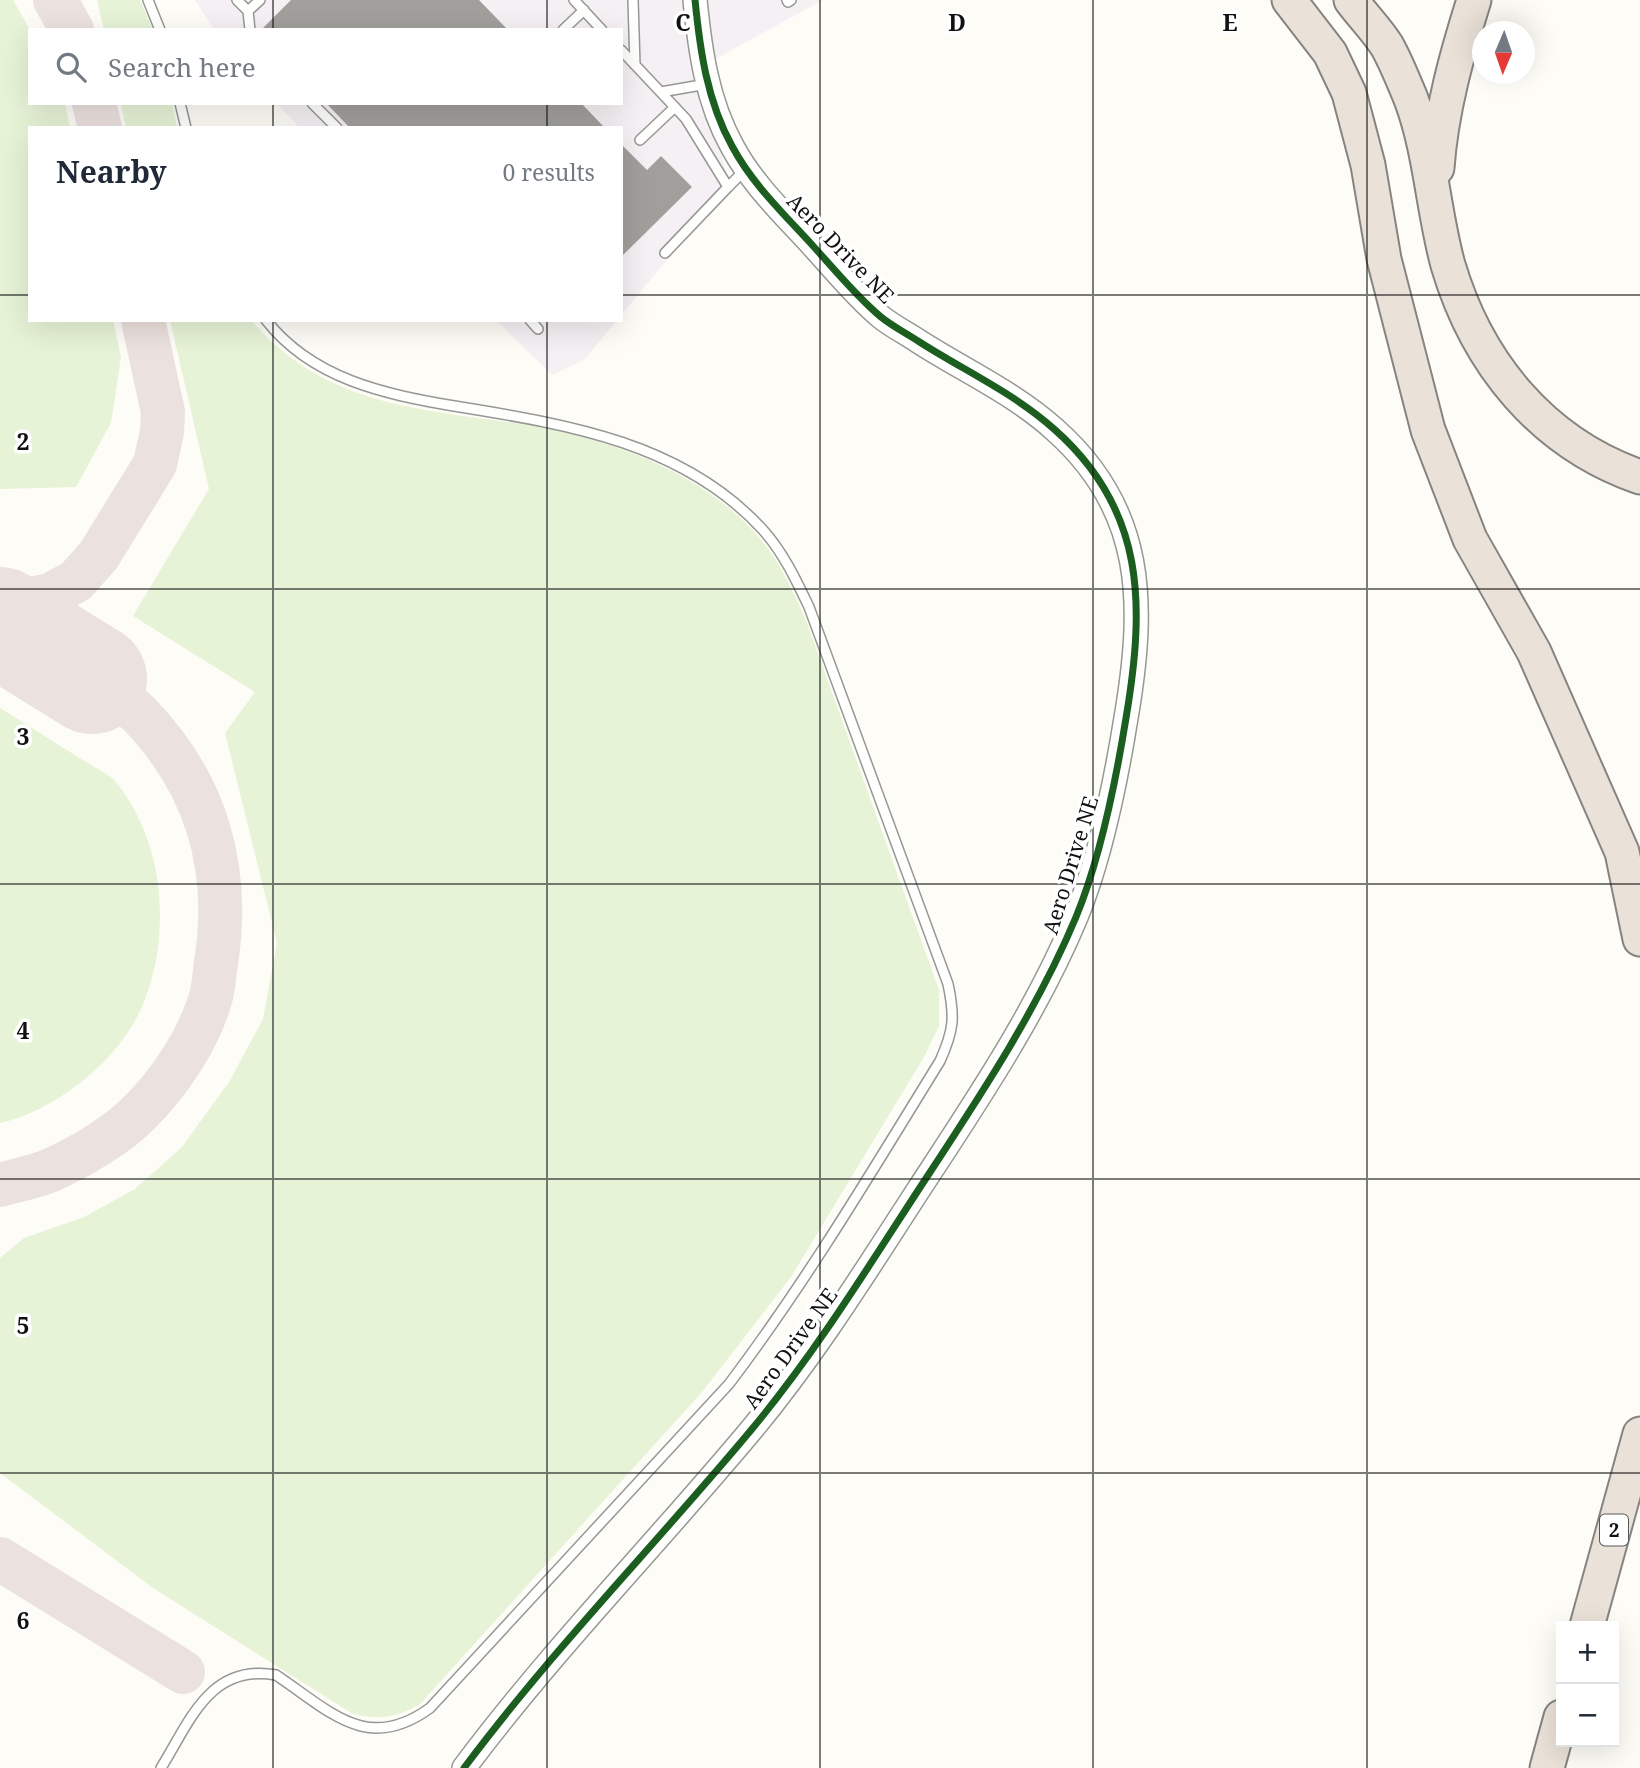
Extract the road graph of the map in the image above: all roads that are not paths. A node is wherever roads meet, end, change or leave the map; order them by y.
1 (148, 0) edge
2 (237, 0) edge
3 (260, 0) edge
4 (574, 0) edge
5 (633, 0) edge
6 (695, 0) edge
7 (1289, 0) edge
8 (1350, 0) edge
9 (1474, 0) edge
10 (584, 10) junction
11 (248, 11) junction
12 (159, 28) edge
13 (250, 28) edge
14 (565, 28) edge
15 (600, 28) edge
16 (623, 53) edge
17 (635, 65) junction
18 (708, 84) junction
19 (660, 92) junction
20 (180, 105) edge
21 (314, 105) edge
22 (675, 107) junction
23 (186, 126) edge
24 (335, 126) edge
25 (640, 140) dead end
26 (747, 168) junction
27 (728, 187) junction
28 (1437, 214) junction
29 (665, 253) dead end
30 (267, 322) edge
31 (532, 322) edge
32 (538, 329) dead end
33 (1638, 477) edge
34 (1640, 940) edge
35 (1640, 1434) edge
36 (1588, 1621) edge
37 (1556, 1735) edge
38 (161, 1768) edge
39 (464, 1768) edge
40 (1547, 1768) edge

1 - 12 lane
2 - 11 lane
3 - 11 lane
4 - 10 lane
5 - 17 lane
6 - 18 street, Aero Drive NE
7 - 34 highway
8 - 28 highway
9 - 28 highway
10 - 14 lane
10 - 15 lane
11 - 13 lane
16 - 17 lane
17 - 19 lane
18 - 19 lane
18 - 26 street, Aero Drive NE
19 - 22 lane
20 - 23 lane
21 - 24 lane
22 - 25 lane
22 - 27 lane
26 - 27 lane
26 - 39 street, Aero Drive NE
27 - 29 lane
28 - 33 highway
30 - 38 lane
31 - 32 lane
35 - 36 highway, 2
37 - 40 highway

